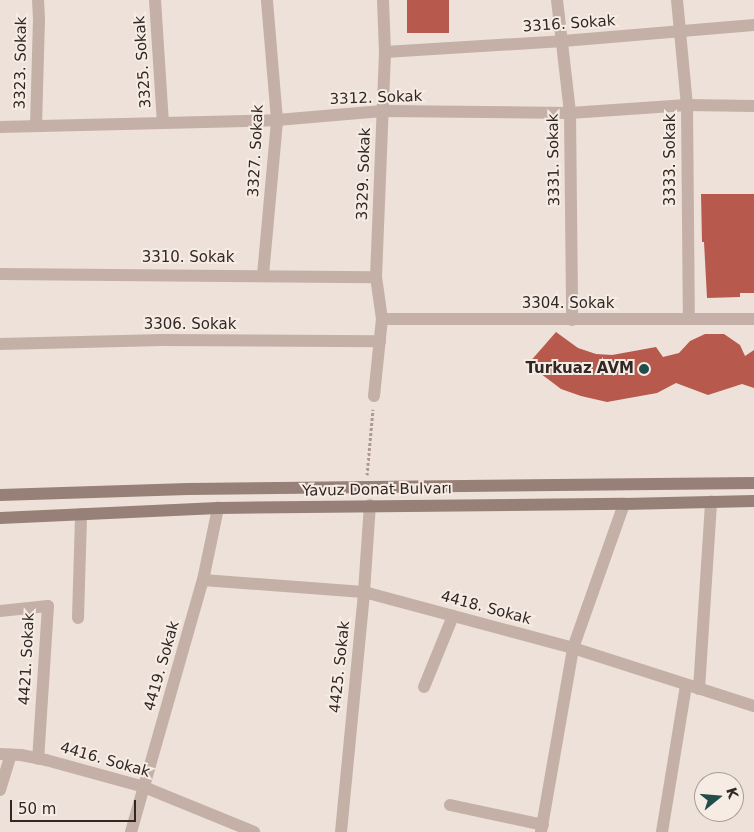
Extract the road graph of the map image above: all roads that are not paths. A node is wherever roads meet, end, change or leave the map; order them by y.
1 (38, 0) edge
2 (155, 0) edge
3 (267, 0) edge
4 (384, 0) edge
5 (557, 0) edge
6 (677, 0) edge
7 (754, 25) edge
8 (680, 32) junction
9 (563, 41) junction
10 (385, 52) junction
11 (687, 105) junction
12 (754, 106) edge
13 (383, 111) junction
14 (570, 113) junction
15 (277, 120) junction
16 (163, 123) junction
17 (36, 126) junction
18 (0, 127) edge
19 (0, 274) edge
20 (263, 275) junction
21 (376, 277) junction
22 (382, 319) junction
23 (689, 319) junction
24 (754, 319) edge
25 (572, 320) junction
26 (380, 341) junction
27 (0, 344) edge
28 (373, 401) road end
29 (754, 483) edge
30 (0, 495) edge
31 (711, 501) junction
32 (754, 501) edge
33 (624, 504) junction
34 (370, 505) junction
35 (218, 508) junction
36 (81, 514) junction
37 (0, 518) edge
38 (203, 580) junction
39 (364, 592) junction
40 (0, 611) edge
41 (453, 616) junction
42 (78, 618) dead end
43 (573, 648) junction
44 (686, 685) junction
45 (424, 687) dead end
46 (699, 689) junction
47 (754, 706) edge
48 (5, 754) edge
49 (38, 759) junction
50 (144, 787) junction
51 (0, 790) edge
52 (450, 805) dead end
53 (542, 828) edge
54 (131, 832) edge
55 (254, 832) edge
56 (340, 832) edge
57 (662, 832) edge

1 - 17 street, 3323. Sokak
2 - 16 street, 3325. Sokak
3 - 15 street, 3327. Sokak
4 - 10 street, 3329. Sokak
5 - 9 street, 3331. Sokak
6 - 8 street, 3333. Sokak
7 - 8 street, 3316. Sokak
8 - 9 street, 3316. Sokak
8 - 11 street, 3333. Sokak
9 - 10 street, 3316. Sokak
9 - 14 street, 3331. Sokak
10 - 13 street, 3329. Sokak
11 - 12 street, 3312. Sokak
11 - 14 street, 3312. Sokak
11 - 23 street, 3333. Sokak
13 - 14 street, 3312. Sokak
13 - 15 street, 3312. Sokak
13 - 21 street, 3329. Sokak
14 - 25 street, 3331. Sokak
15 - 16 street, 3312. Sokak
15 - 20 street, 3327. Sokak
16 - 17 street, 3312. Sokak
17 - 18 street, 3312. Sokak
19 - 20 street, 3310. Sokak
20 - 21 street, 3310. Sokak
21 - 22 street, 3329. Sokak
22 - 25 street, 3304. Sokak
22 - 26 street, 3329. Sokak
23 - 24 street, 3304. Sokak
23 - 25 street, 3304. Sokak
26 - 27 street, 3306. Sokak
26 - 28 street, 3329. Sokak
29 - 30 street, Yavuz Donat Bulvarı
31 - 32 street, Yavuz Donat Bulvarı
31 - 33 street, Yavuz Donat Bulvarı
31 - 46 street
33 - 34 street, Yavuz Donat Bulvarı
33 - 43 street
34 - 35 street, Yavuz Donat Bulvarı
34 - 39 street, 4425. Sokak
35 - 36 street, Yavuz Donat Bulvarı
35 - 38 street, 4419. Sokak
36 - 37 street, Yavuz Donat Bulvarı
36 - 42 street
38 - 39 street, 4418. Sokak
38 - 50 street, 4419. Sokak
39 - 41 street, 4418. Sokak
39 - 56 street, 4425. Sokak
40 - 49 street, 4421. Sokak
41 - 43 street, 4418. Sokak
41 - 45 street
43 - 44 street, 4418. Sokak
43 - 53 street
44 - 46 street, 4418. Sokak
44 - 57 street
46 - 47 street, 4418. Sokak
48 - 49 street, 4416. Sokak
48 - 51 street
49 - 50 street, 4416. Sokak
50 - 54 street, 4419. Sokak
50 - 55 street, 4416. Sokak
52 - 53 street

